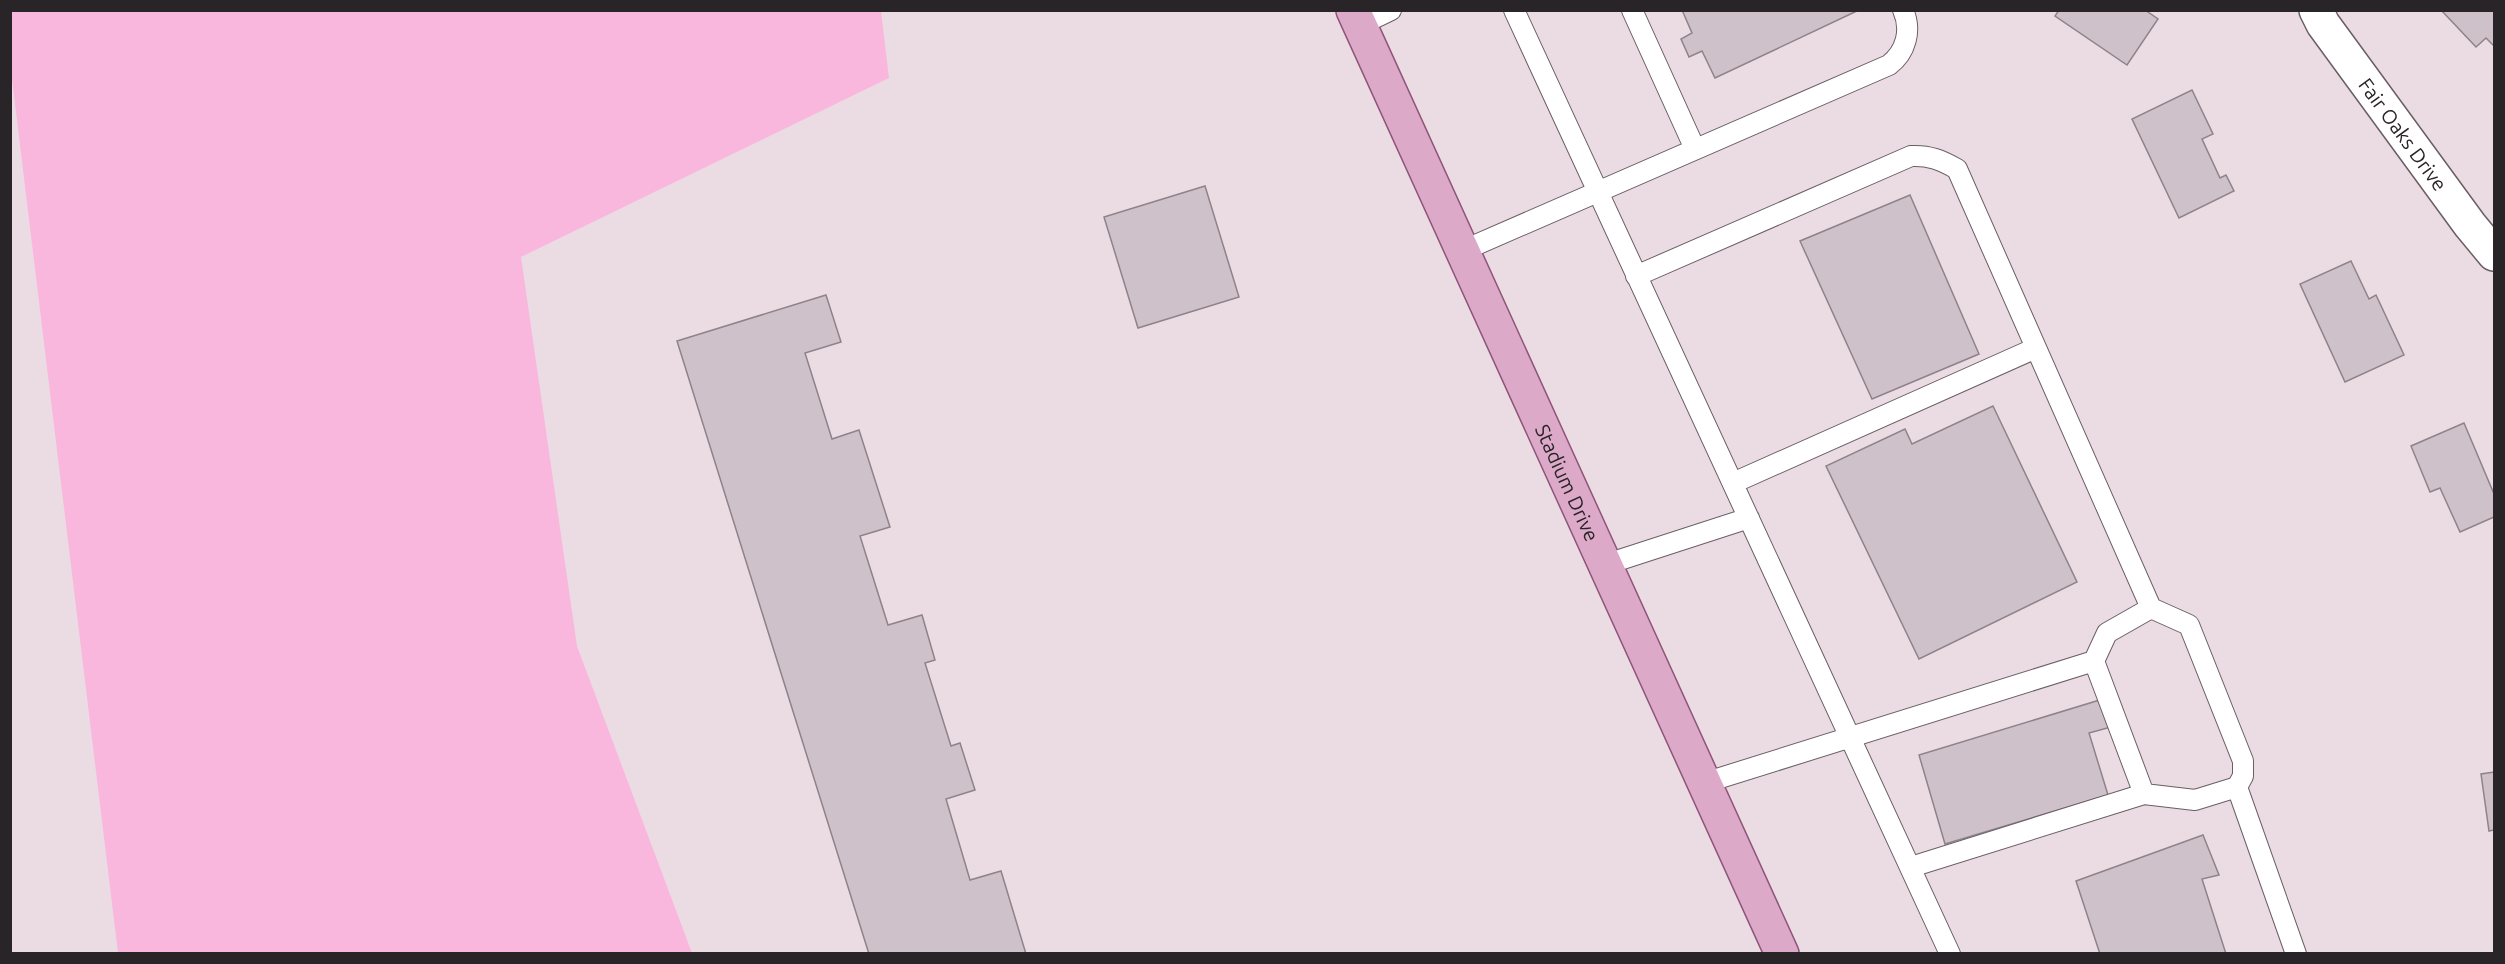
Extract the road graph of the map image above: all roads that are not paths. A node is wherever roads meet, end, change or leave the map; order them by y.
1 (1391, 10) edge
2 (1514, 10) edge
3 (1632, 10) edge
4 (1903, 10) edge
5 (2316, 10) edge
6 (1356, 18) edge
7 (1695, 149) junction
8 (1598, 191) junction
9 (1462, 251) junction
10 (2494, 254) edge
11 (1636, 276) junction
12 (2036, 348) junction
13 (1732, 483) junction
14 (1749, 518) junction
15 (1604, 565) junction
16 (2151, 608) junction
17 (2094, 661) junction
18 (1850, 737) junction
19 (1704, 783) junction
20 (2237, 787) junction
21 (2144, 794) junction
22 (1911, 867) junction
23 (1782, 954) edge
24 (1950, 954) edge
25 (2296, 954) edge

1 - 6 lane
2 - 8 lane
3 - 7 lane
4 - 7 lane
5 - 10 street, Fair Oaks Drive
6 - 9 main road, Stadium Drive
7 - 8 lane
8 - 9 lane
8 - 11 lane
9 - 15 main road, Stadium Drive
11 - 12 lane
11 - 13 lane
12 - 13 lane
12 - 16 lane
13 - 14 lane
14 - 15 lane
14 - 18 lane
15 - 19 main road, Stadium Drive
16 - 17 lane
16 - 20 lane
17 - 18 lane
17 - 21 lane
18 - 19 lane
18 - 22 lane
19 - 23 main road, Stadium Drive
20 - 21 lane
20 - 25 lane
21 - 22 lane
22 - 24 lane

